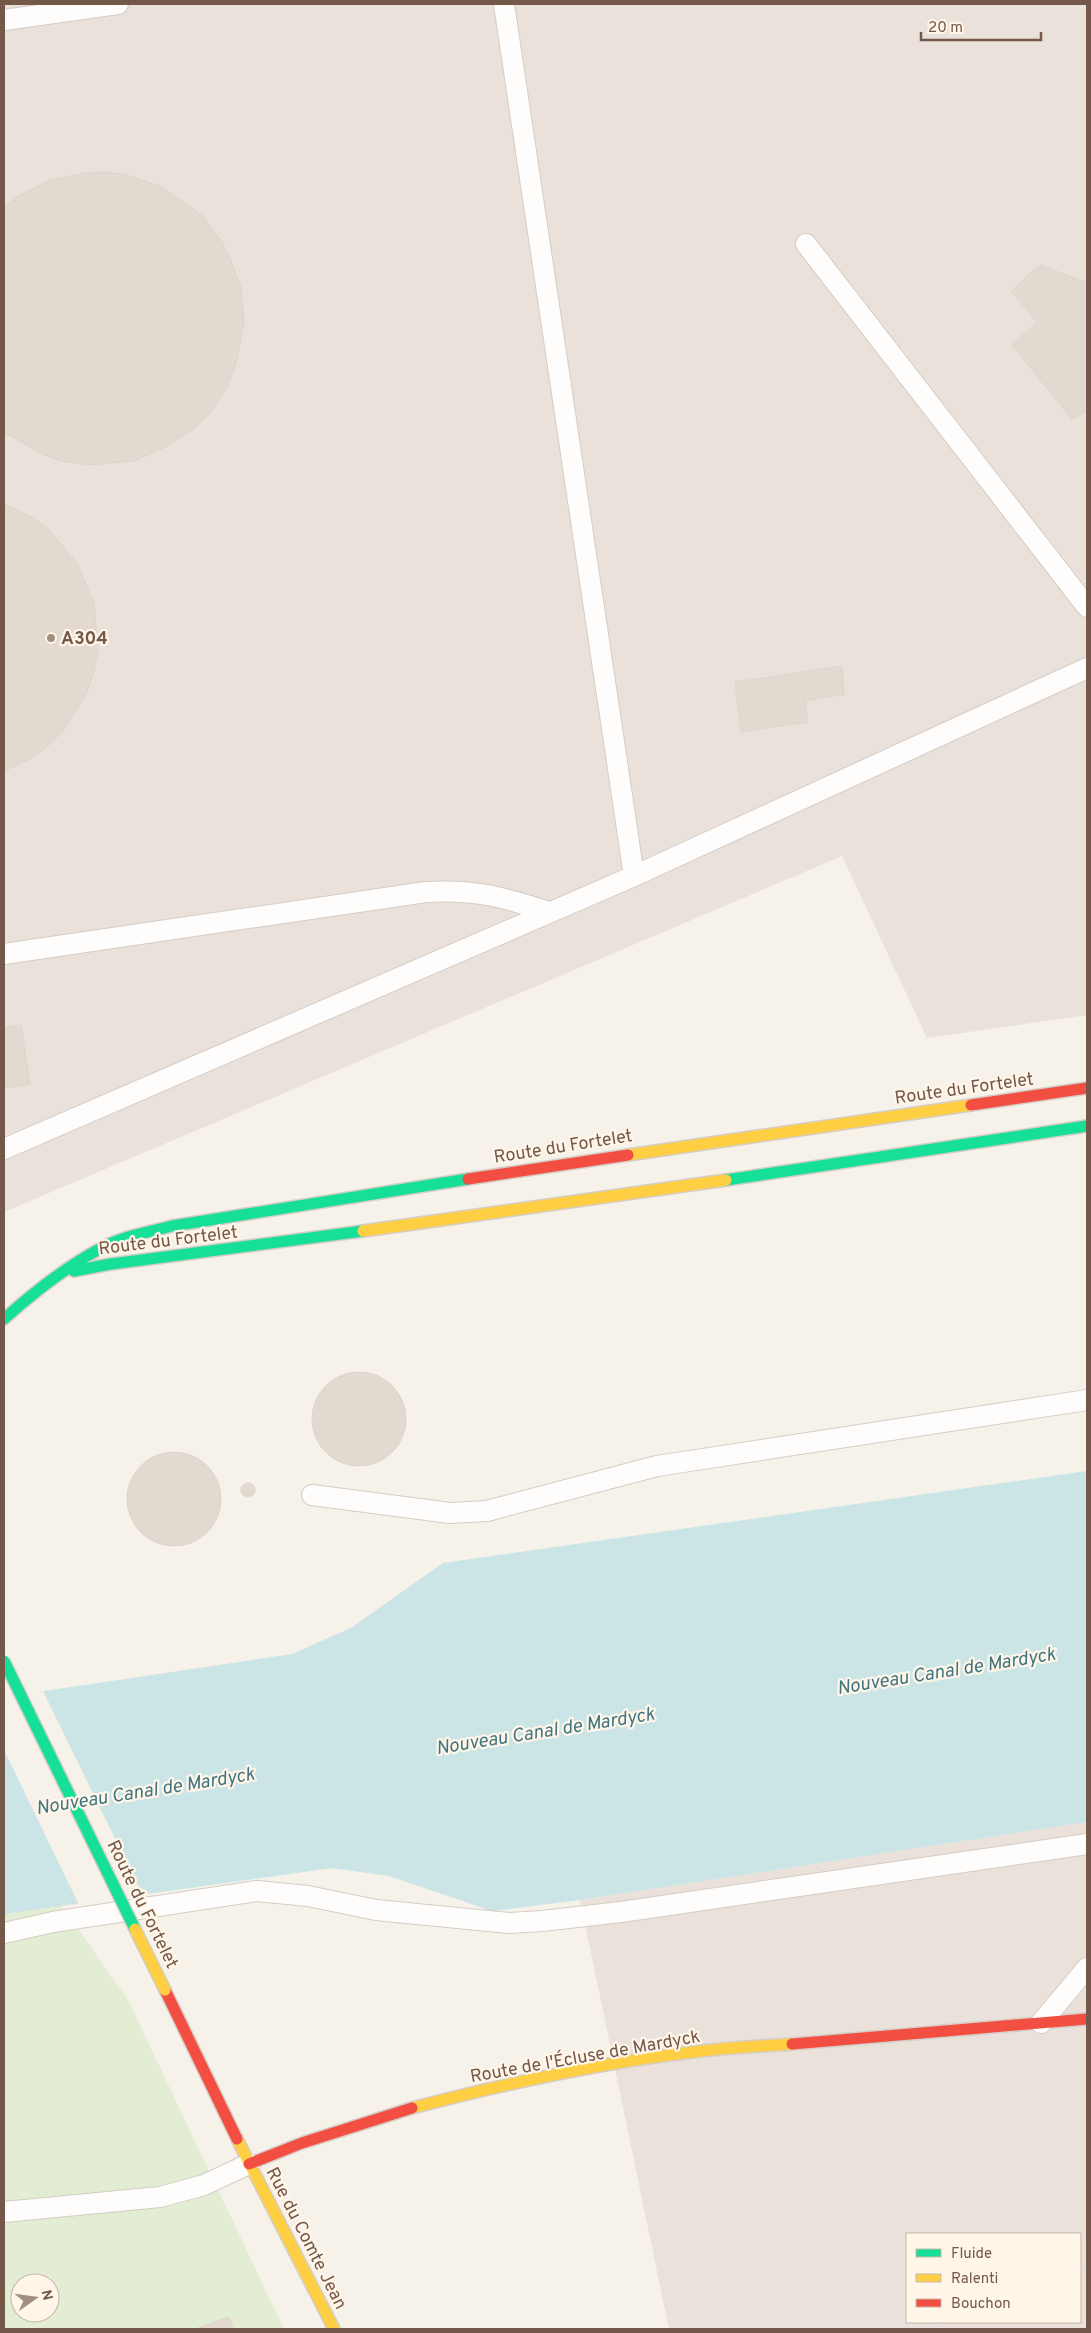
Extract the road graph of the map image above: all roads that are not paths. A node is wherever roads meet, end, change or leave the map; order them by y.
1 (118, 4) edge
2 (504, 4) edge
3 (4, 20) edge
4 (806, 244) dead end
5 (1087, 607) edge
6 (1087, 668) edge
7 (634, 876) junction
8 (550, 912) junction
9 (4, 954) edge
10 (1087, 1088) edge
11 (1087, 1126) edge
12 (4, 1149) edge
13 (56, 1276) junction
14 (4, 1319) edge
15 (1087, 1400) edge
16 (312, 1495) dead end
17 (4, 1661) edge
18 (1087, 1844) edge
19 (4, 1933) edge
20 (1087, 1968) edge
21 (1087, 2019) edge
22 (1041, 2023) junction
23 (249, 2164) junction
24 (4, 2212) edge
25 (334, 2329) edge

1 - 3 lane
2 - 7 lane
4 - 5 lane
6 - 7 lane
7 - 8 lane
8 - 9 lane
8 - 12 lane
10 - 13 main road, Route du Fortelet
11 - 13 main road, Route du Fortelet
13 - 14 main road, Route du Fortelet
15 - 16 lane
17 - 23 main road, Route du Fortelet, bridge
18 - 19 lane
20 - 22 lane
21 - 22 main road, Route de l'Écluse de Mardyck
22 - 23 main road, Route de l'Écluse de Mardyck
23 - 24 lane
23 - 25 main road, Rue du Comte Jean

